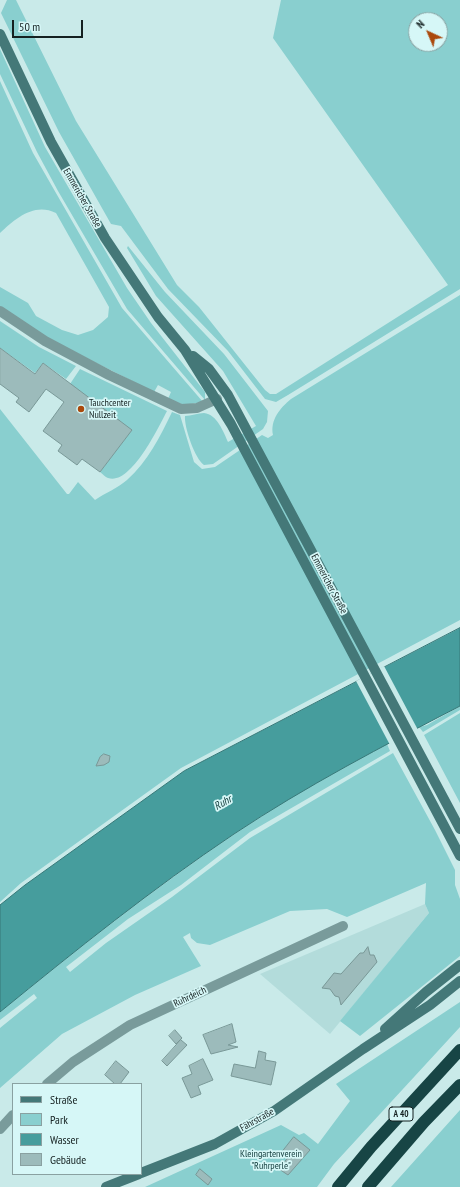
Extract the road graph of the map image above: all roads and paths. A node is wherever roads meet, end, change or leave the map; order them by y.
1 (0, 34) edge
2 (0, 311) edge
3 (185, 350) junction
4 (217, 399) junction
5 (460, 828) edge
6 (460, 856) edge
7 (343, 926) dead end
8 (460, 965) edge
9 (460, 982) edge
10 (363, 1049) junction
11 (460, 1050) edge
12 (48, 1083) edge
13 (460, 1085) edge
14 (12, 1116) edge
15 (0, 1129) edge
16 (142, 1173) edge
17 (137, 1175) edge
18 (106, 1187) edge
19 (338, 1187) edge
20 (368, 1187) edge

1 - 3 main road, Emmericher Straße
2 - 4 street
3 - 4 main road, Emmericher Straße
3 - 5 main road, Emmericher Straße
4 - 6 main road, Emmericher Straße
7 - 12 street, Ruhrdeich
8 - 10 main road
9 - 10 main road
10 - 16 main road, Fährstraße
11 - 19 highway, A 40
13 - 20 highway, A 40
14 - 15 street
17 - 18 main road, Fährstraße

